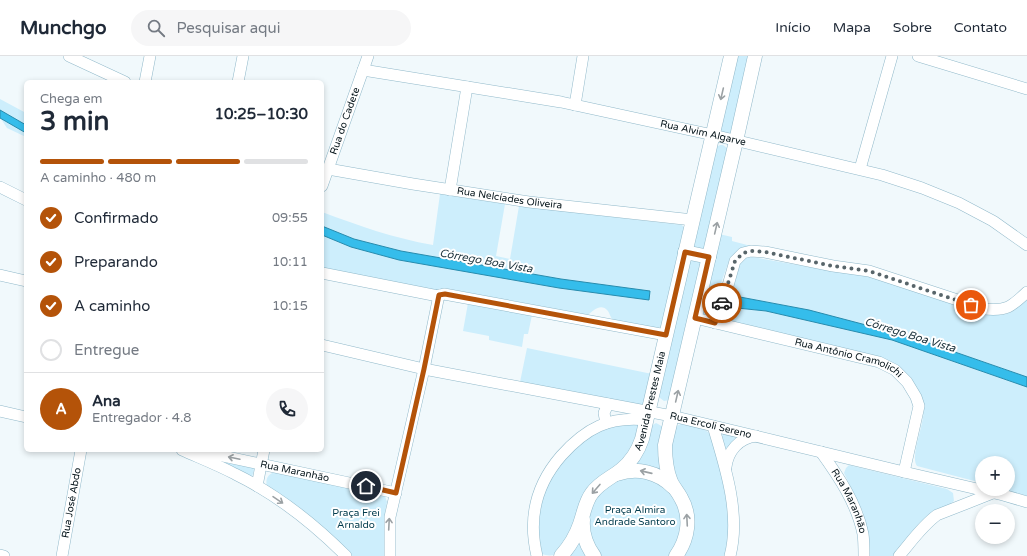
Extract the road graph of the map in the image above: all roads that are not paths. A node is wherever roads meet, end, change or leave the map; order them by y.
1 (69, 56) edge
2 (150, 56) edge
3 (242, 56) edge
4 (368, 56) edge
5 (583, 56) edge
6 (731, 56) edge
7 (755, 56) edge
8 (892, 56) edge
9 (918, 56) edge
10 (363, 70) junction
11 (121, 80) edge
12 (145, 80) edge
13 (238, 80) edge
14 (467, 87) junction
15 (1027, 89) edge
16 (575, 105) junction
17 (713, 135) junction
18 (736, 141) junction
19 (327, 164) edge
20 (860, 169) junction
21 (324, 177) edge
22 (0, 187) edge
23 (450, 190) junction
24 (24, 199) edge
25 (693, 220) junction
26 (1027, 245) edge
27 (685, 252) junction
28 (709, 257) junction
29 (324, 273) edge
30 (0, 276) edge
31 (24, 281) edge
32 (1027, 292) edge
33 (439, 295) junction
34 (695, 318) junction
35 (715, 323) junction
36 (666, 335) junction
37 (324, 345) edge
38 (424, 369) junction
39 (608, 404) junction
40 (0, 411) edge
41 (648, 416) junction
42 (672, 416) junction
43 (24, 417) edge
44 (606, 423) junction
45 (713, 426) junction
46 (758, 436) junction
47 (81, 452) edge
48 (187, 452) edge
49 (204, 452) edge
50 (264, 452) edge
51 (821, 452) junction
52 (261, 464) junction
53 (904, 472) junction
54 (726, 473) junction
55 (613, 476) junction
56 (257, 486) junction
57 (675, 489) junction
58 (975, 489) edge
59 (396, 493) junction
60 (986, 496) edge
61 (1004, 496) edge
62 (1027, 502) edge
63 (583, 516) junction
64 (0, 555) edge
65 (4, 556) edge
66 (62, 556) edge
67 (346, 556) edge
68 (390, 556) edge
69 (537, 556) edge
70 (560, 556) edge
71 (594, 556) edge
72 (676, 556) edge
73 (730, 556) edge
74 (864, 556) edge
75 (899, 556) edge

1 - 11 street
2 - 12 street
3 - 13 street
4 - 10 street, Rua do Cadete
5 - 16 street
6 -> 17 street, Avenida Prestes Maia
7 - 18 street
8 - 20 street
9 - 15 street
10 - 14 street, Rua Alvim Algarve
10 - 19 street, Rua do Cadete
14 - 16 street, Rua Alvim Algarve
14 - 23 street
16 - 17 street, Rua Alvim Algarve
17 - 18 street, Rua Alvim Algarve
17 - 25 street, Avenida Prestes Maia
18 - 20 street, Rua Alvim Algarve
28 -> 18 street
19 - 21 street, Rua do Cadete
19 - 23 street, Rua Nelcíades Oliveira
20 - 26 street, Rua Alvim Algarve
22 - 24 street
23 - 25 street, Rua Nelcíades Oliveira
25 - 27 street, Avenida Prestes Maia
27 - 28 street
27 - 36 street, Avenida Prestes Maia
28 - 34 street
29 - 33 street
30 - 31 street
32 - 35 street
33 - 36 street
33 - 38 street
34 - 35 street, Rua Antônio Cramolichi
42 -> 34 street
35 - 53 street, Rua Antônio Cramolichi
36 - 41 street, Avenida Prestes Maia
37 - 38 street, Rua Ercoli Sereno
38 - 39 street, Rua Ercoli Sereno
38 - 59 street
39 - 41 street, Rua Ercoli Sereno
39 - 44 street
40 - 43 street
41 - 42 street, Rua Ercoli Sereno
41 - 44 street
41 - 55 street, Avenida Prestes Maia
42 - 45 street, Rua Ercoli Sereno
42 - 57 street
44 - 69 street
45 - 46 street, Rua Ercoli Sereno
45 - 54 street
46 - 51 street, Rua Ercoli Sereno
46 - 54 street
47 - 66 street, Rua José Abdo
48 - 56 street
52 -> 49 street, Rua Maranhão
50 - 52 street
51 - 53 street, Rua Ercoli Sereno
51 - 74 street, Rua Maranhão
52 - 56 street
52 - 59 street, Rua Maranhão
53 - 58 street, Rua Ercoli Sereno
54 - 73 street
57 -> 55 street
55 -> 63 street, Avenida Prestes Maia
56 -> 67 street
72 -> 57 street
68 -> 59 street
60 - 75 street
61 - 62 street, Rua Ercoli Sereno
63 - 70 street, Avenida Prestes Maia
63 - 71 street
64 - 65 street

